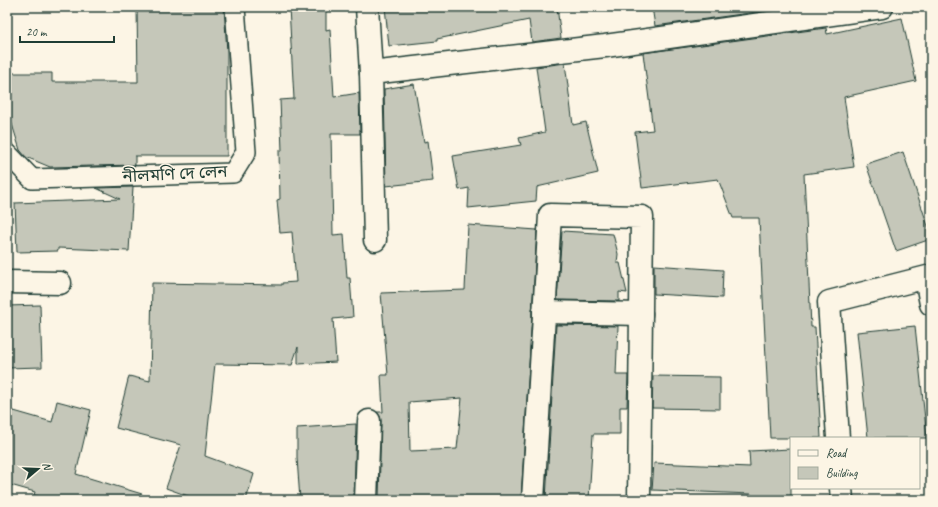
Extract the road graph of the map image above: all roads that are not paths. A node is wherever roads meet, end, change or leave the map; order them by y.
1 (235, 7) edge
2 (367, 7) edge
3 (882, 7) edge
4 (371, 73) junction
5 (7, 153) edge
6 (375, 240) dead end
7 (929, 277) edge
8 (7, 282) edge
9 (60, 283) dead end
10 (931, 304) edge
11 (544, 312) junction
12 (641, 314) junction
13 (369, 421) dead end
14 (838, 437) edge
15 (841, 489) edge
16 (366, 500) edge
17 (533, 500) edge
18 (639, 500) edge
19 (842, 500) edge

1 - 5 lane, নীলমণি দে লেন
2 - 4 street
3 - 4 street
4 - 6 street
7 - 10 street
7 - 14 street
8 - 9 street
11 - 12 street
11 - 12 street
11 - 17 street
12 - 18 street
13 - 16 street
15 - 19 street

